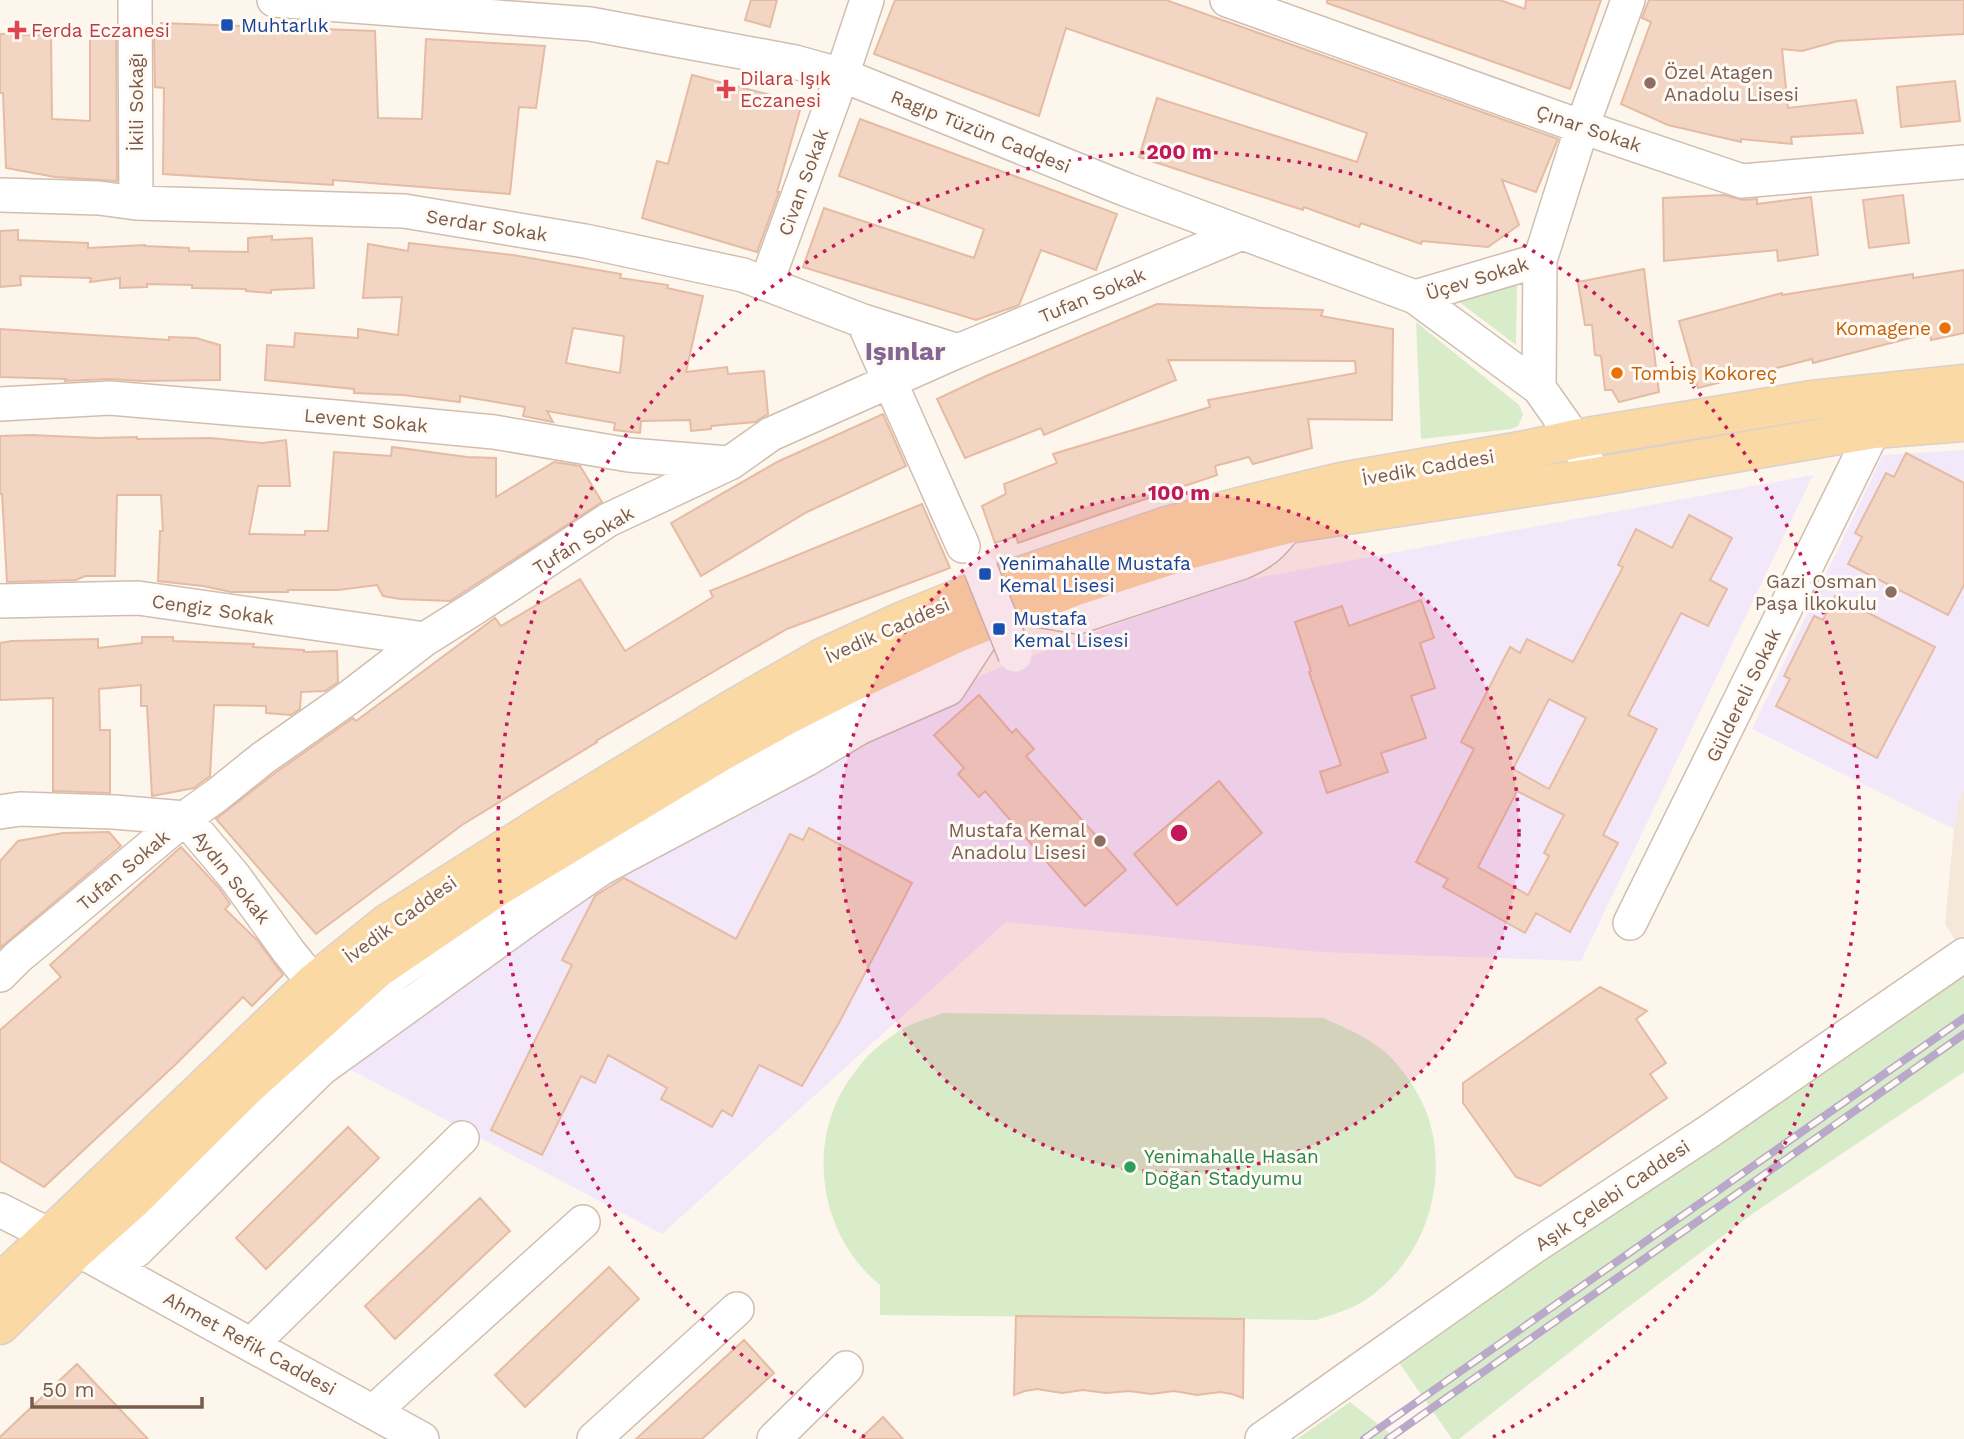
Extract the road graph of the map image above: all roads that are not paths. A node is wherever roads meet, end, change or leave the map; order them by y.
1 (135, 0) edge
2 (274, 0) edge
3 (867, 0) edge
4 (1227, 0) edge
5 (1628, 0) edge
6 (842, 75) junction
7 (1583, 127) junction
8 (1964, 162) edge
9 (0, 195) edge
10 (136, 203) junction
11 (1242, 233) junction
12 (1540, 260) junction
13 (766, 284) junction
14 (1415, 297) junction
15 (863, 321) junction
16 (958, 351) junction
17 (891, 381) junction
18 (1964, 384) edge
19 (1539, 388) junction
20 (0, 404) edge
21 (1964, 422) edge
22 (1874, 429) junction
23 (1574, 439) junction
24 (730, 463) junction
25 (1595, 477) junction
26 (0, 601) edge
27 (1020, 607) junction
28 (425, 639) junction
29 (1015, 655) dead end
30 (954, 680) junction
31 (0, 812) edge
32 (185, 818) junction
33 (1630, 923) dead end
34 (1964, 955) edge
35 (0, 975) edge
36 (314, 984) junction
37 (462, 1138) dead end
38 (147, 1197) junction
39 (0, 1210) edge
40 (583, 1222) dead end
41 (64, 1242) junction
42 (0, 1284) edge
43 (737, 1309) dead end
44 (0, 1325) edge
45 (252, 1344) junction
46 (846, 1368) dead end
47 (373, 1412) junction
48 (422, 1439) edge
49 (594, 1439) edge
50 (774, 1439) edge
51 (1262, 1439) edge

1 - 10 street, İkili Sokağı
2 - 6 street, Ragıp Tüzün Caddesi
3 - 6 street, Civan Sokak
4 - 7 street, Çınar Sokak
5 - 7 street, Üçev Sokak
6 - 11 street, Ragıp Tüzün Caddesi
6 - 13 street, Civan Sokak
7 - 8 street, Çınar Sokak
7 - 12 street, Üçev Sokak
9 - 10 street, Serdar Sokak
10 - 13 street, Serdar Sokak
11 - 14 street, Ragıp Tüzün Caddesi
11 - 16 street, Tufan Sokak
12 - 14 street, Üçev Sokak
12 - 19 street, Üçev Sokak
13 - 15 street, Serdar Sokak
14 - 19 street, Ragıp Tüzün Caddesi
15 - 16 street, Serdar Sokak
15 - 17 street
16 - 17 street, Tufan Sokak
17 - 24 street, Tufan Sokak
17 - 29 street, bridge
18 - 23 main road, İvedik Caddesi
19 - 23 street, Ragıp Tüzün Caddesi
20 - 24 street, Levent Sokak
21 - 22 main road, İvedik Caddesi
22 - 25 main road, İvedik Caddesi
22 - 33 street, Güldereli Sokak
23 - 25 street, Ragıp Tüzün Caddesi
23 - 36 main road, İvedik Caddesi
24 - 28 street, Tufan Sokak
25 - 27 main road, İvedik Caddesi
26 - 28 street, Cengiz Sokak
27 - 30 street
27 - 38 main road, İvedik Caddesi
28 - 32 street, Tufan Sokak
30 - 38 street
30 - 38 street
31 - 32 street, Aydın Sokak
32 - 35 street, Tufan Sokak
32 - 36 street, Aydın Sokak
34 - 51 street, Aşık Çelebi Caddesi
36 - 41 main road, İvedik Caddesi
37 - 45 street
38 - 41 main road, İvedik Caddesi
39 - 41 street, Ahmet Refik Caddesi
40 - 47 street
41 - 42 main road, İvedik Caddesi
41 - 44 main road, İvedik Caddesi
41 - 45 street, Ahmet Refik Caddesi
43 - 49 street
45 - 47 street, Ahmet Refik Caddesi
46 - 50 street
47 - 48 street, Ahmet Refik Caddesi

